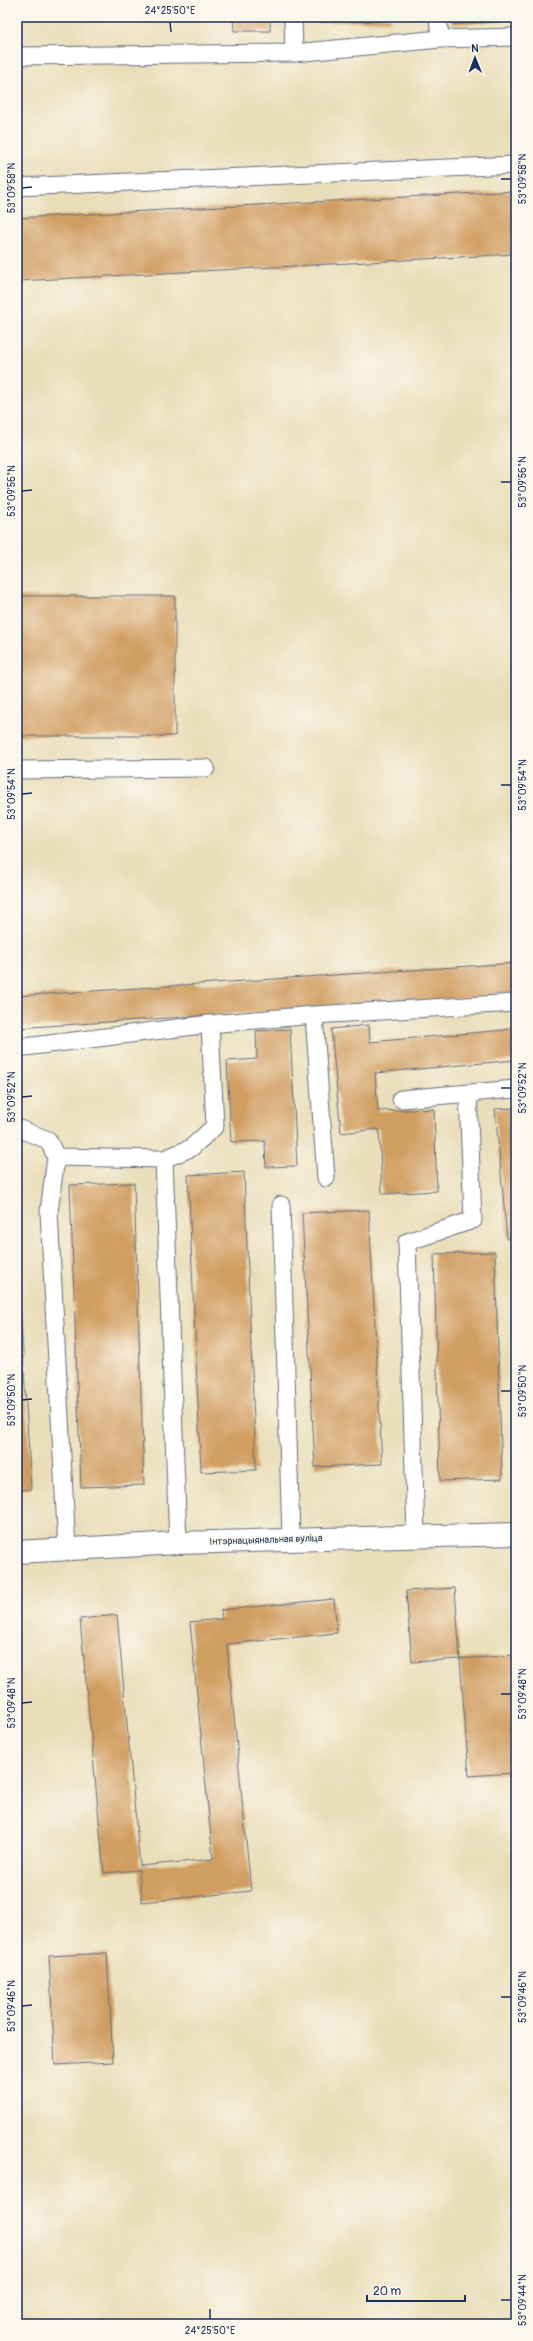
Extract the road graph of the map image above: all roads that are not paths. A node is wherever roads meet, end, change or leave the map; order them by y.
1 (293, 17) edge
2 (438, 17) edge
3 (516, 37) edge
4 (440, 39) junction
5 (294, 53) junction
6 (17, 56) edge
7 (516, 165) edge
8 (17, 187) edge
9 (206, 768) dead end
10 (17, 770) edge
11 (516, 1003) edge
12 (314, 1015) junction
13 (210, 1024) junction
14 (17, 1048) edge
15 (516, 1089) edge
16 (468, 1093) junction
17 (401, 1099) dead end
18 (17, 1128) edge
19 (56, 1157) junction
20 (164, 1159) junction
21 (326, 1178) dead end
22 (281, 1205) dead end
23 (516, 1534) edge
24 (416, 1536) junction
25 (291, 1539) junction
26 (178, 1543) junction
27 (67, 1549) junction
28 (17, 1552) edge

1 - 5 lane
2 - 4 lane
3 - 4 lane
4 - 5 lane
5 - 6 lane
7 - 8 lane
9 - 10 lane
11 - 12 lane
12 - 13 lane
12 - 21 lane
13 - 14 lane
13 - 20 lane
15 - 16 lane
16 - 17 lane
16 - 24 lane
18 - 19 lane
19 - 20 lane
19 - 27 lane
20 - 26 lane
22 - 25 lane
23 - 24 street, Інтэрнацыянальная вуліца
24 - 25 street, Інтэрнацыянальная вуліца
25 - 26 street, Інтэрнацыянальная вуліца
26 - 27 street, Інтэрнацыянальная вуліца
27 - 28 street, Інтэрнацыянальная вуліца

